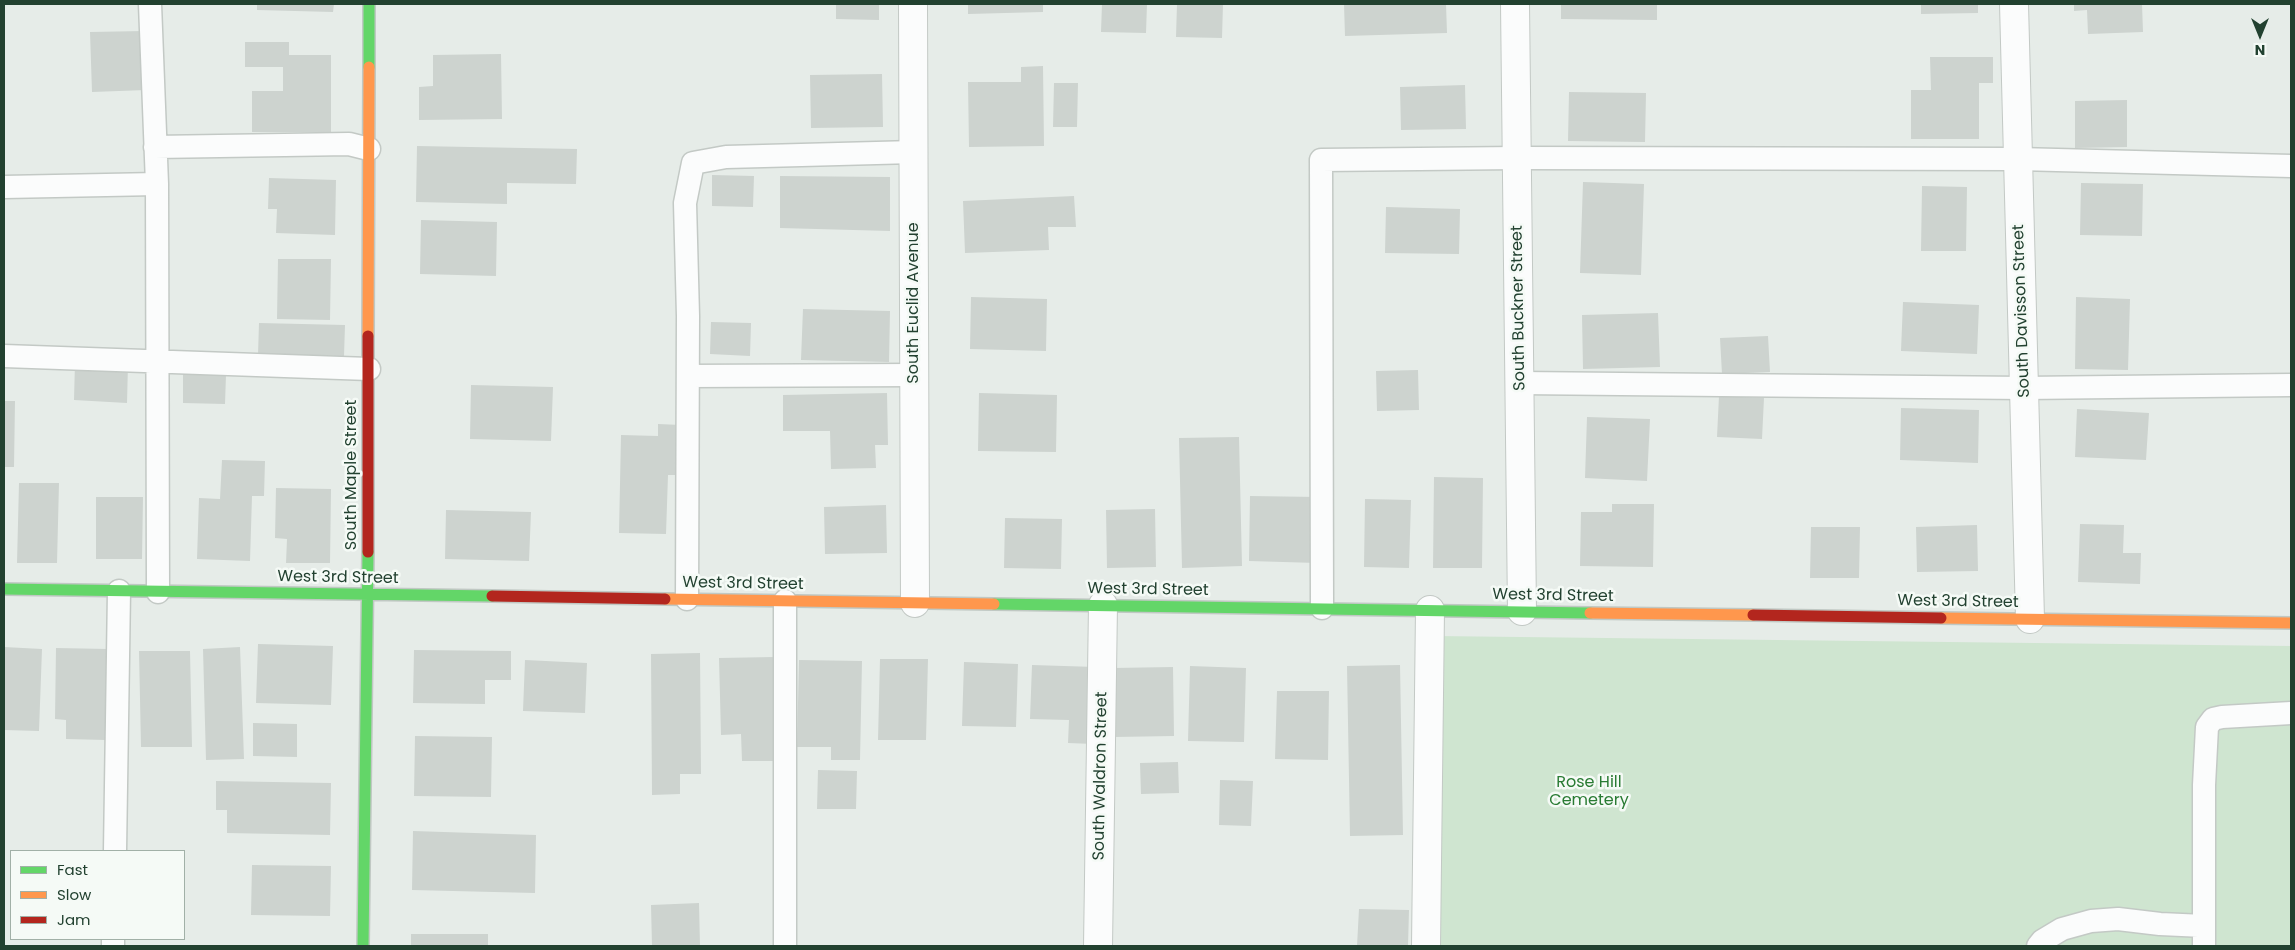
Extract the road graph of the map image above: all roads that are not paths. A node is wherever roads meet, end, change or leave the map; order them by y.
1 (150, 4) edge
2 (369, 4) edge
3 (913, 4) edge
4 (1515, 4) edge
5 (2014, 4) edge
6 (155, 147) junction
7 (369, 148) junction
8 (914, 152) junction
9 (1517, 158) junction
10 (2018, 159) junction
11 (2291, 166) edge
12 (157, 184) junction
13 (4, 187) edge
14 (4, 356) edge
15 (156, 362) junction
16 (369, 368) junction
17 (915, 375) junction
18 (688, 376) junction
19 (1520, 383) junction
20 (2291, 385) edge
21 (2024, 388) junction
22 (4, 589) edge
23 (119, 591) junction
24 (158, 592) junction
25 (368, 594) junction
26 (686, 599) junction
27 (786, 601) junction
28 (915, 603) junction
29 (1103, 605) junction
30 (1322, 608) junction
31 (1430, 610) junction
32 (1522, 612) junction
33 (2030, 619) junction
34 (2291, 623) edge
35 (2291, 713) edge
36 (115, 850) edge
37 (2204, 936) edge
38 (363, 946) edge
39 (785, 946) edge
40 (1098, 946) edge
41 (1426, 946) edge
42 (2038, 946) edge

1 - 6 lane
2 - 7 street, South Maple Street
3 - 8 street, South Euclid Avenue
4 - 9 street, South Buckner Street
5 - 10 street, South Davisson Street
6 - 7 lane
6 - 12 lane
7 - 16 street, South Maple Street
8 - 17 street, South Euclid Avenue
8 - 18 lane
9 - 10 lane
9 - 19 street, South Buckner Street
9 - 30 lane
10 - 11 lane
10 - 21 street, South Davisson Street
12 - 13 lane
12 - 15 lane
14 - 15 lane
15 - 16 lane
15 - 24 lane
16 - 25 street, South Maple Street
17 - 18 lane
17 - 28 street, South Euclid Avenue
18 - 26 lane
19 - 21 lane
19 - 32 street, South Buckner Street
20 - 21 lane
21 - 33 street, South Davisson Street
22 - 23 street, West 3rd Street
23 - 24 street, West 3rd Street
23 - 36 lane
24 - 25 street, West 3rd Street
25 - 26 street, West 3rd Street
25 - 38 street, South Maple Street
26 - 27 street, West 3rd Street
27 - 28 street, West 3rd Street
27 - 39 lane
28 - 29 street, West 3rd Street
29 - 30 street, West 3rd Street
29 - 40 street, South Waldron Street
30 - 31 street, West 3rd Street
31 - 32 street, West 3rd Street
31 - 41 street
32 - 33 street, West 3rd Street
33 - 34 street, West 3rd Street
35 - 37 lane
37 - 42 lane

